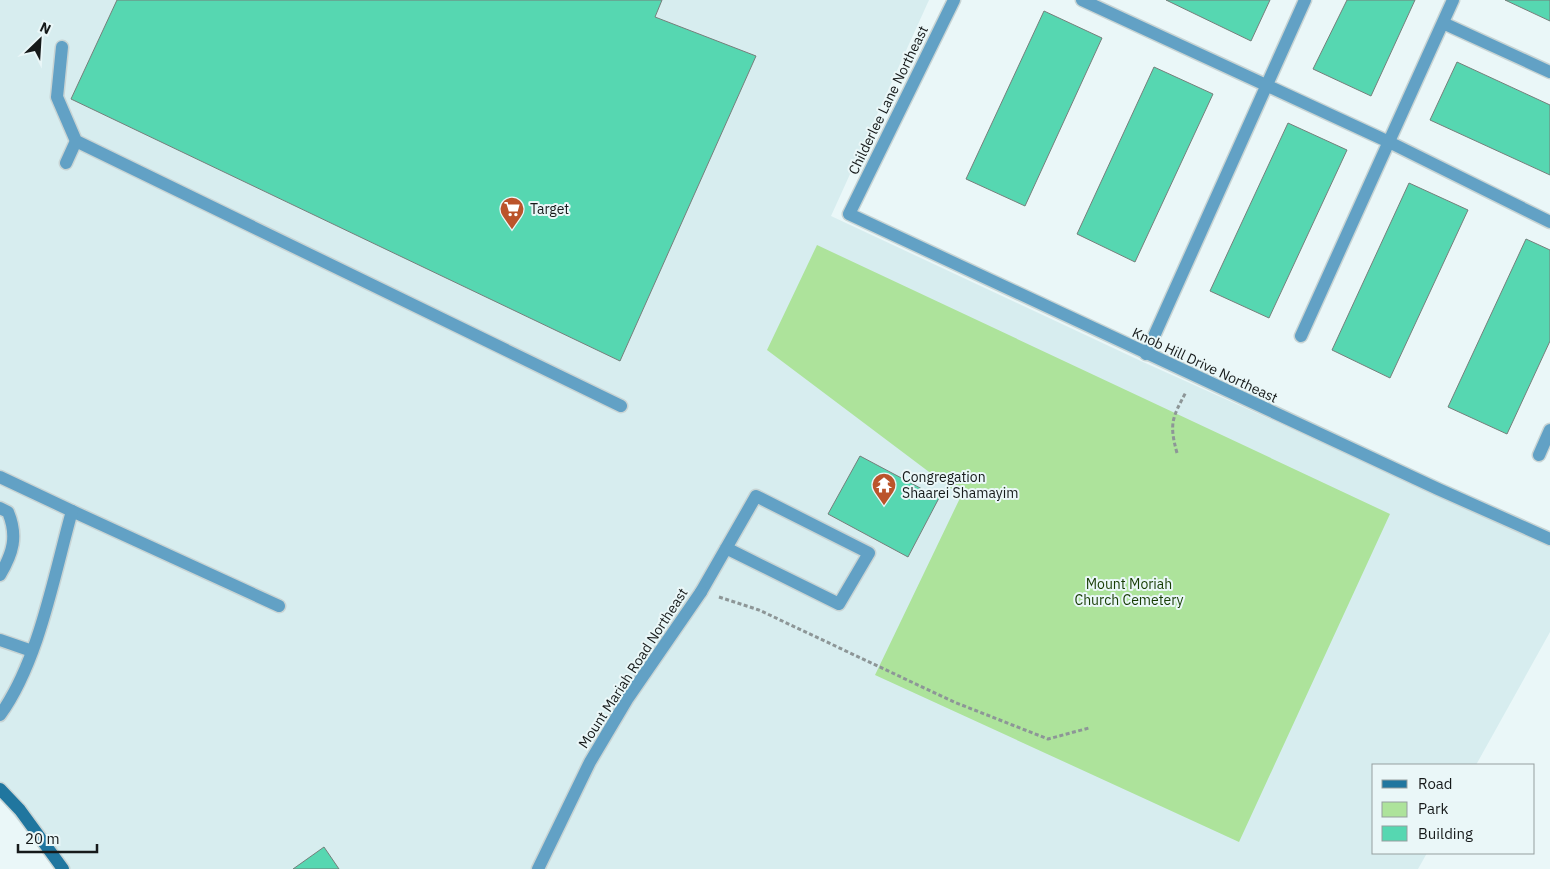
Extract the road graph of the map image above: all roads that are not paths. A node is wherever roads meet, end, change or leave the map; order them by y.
1 (954, 0) edge
2 (1082, 0) edge
3 (1305, 0) edge
4 (1453, 0) edge
5 (1443, 23) junction
6 (62, 47) dead end
7 (1550, 72) edge
8 (1266, 87) junction
9 (76, 141) junction
10 (1389, 142) junction
11 (66, 164) dead end
12 (849, 214) joint
13 (1550, 222) edge
14 (1301, 336) dead end
15 (1146, 354) junction
16 (621, 406) dead end
17 (1550, 430) edge
18 (1539, 455) dead end
19 (0, 477) edge
20 (0, 508) edge
21 (72, 511) junction
22 (1550, 539) edge
23 (726, 548) junction
24 (0, 575) edge
25 (278, 606) dead end
26 (0, 640) edge
27 (32, 651) junction
28 (0, 715) edge
29 (0, 789) edge
30 (63, 869) edge
31 (538, 869) edge

1 - 12 street, Childerlee Lane Northeast
2 - 8 street
3 - 8 street
4 - 5 street
5 - 7 street
5 - 10 street
6 - 9 street
8 - 10 street
8 - 15 street
9 - 11 street
9 - 16 street
10 - 13 street
10 - 14 street
12 - 15 street, Knob Hill Drive Northeast
15 - 22 street, Knob Hill Drive Northeast
17 - 18 street
19 - 21 street
20 - 24 street
21 - 25 street
21 - 27 street
23 - 23 street, Mount Mariah Road Northeast
23 - 31 street, Mount Mariah Road Northeast
26 - 27 street
27 - 28 street
29 - 30 main road

